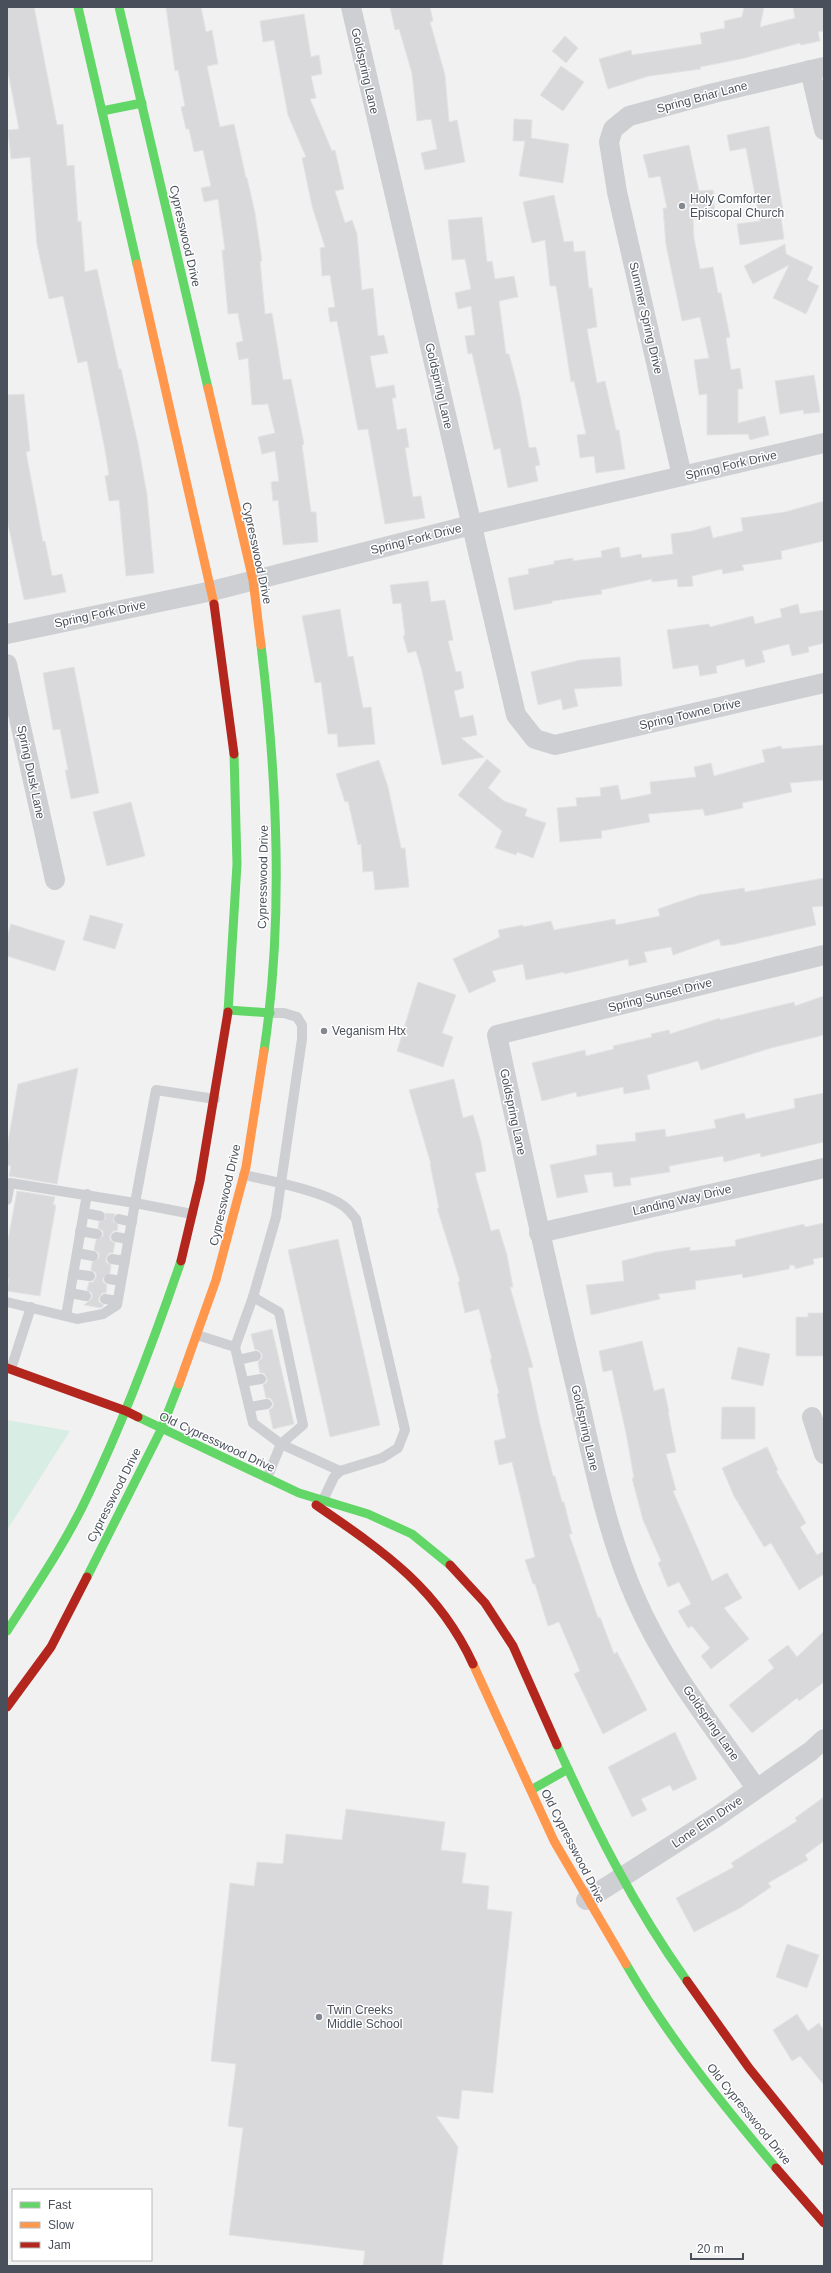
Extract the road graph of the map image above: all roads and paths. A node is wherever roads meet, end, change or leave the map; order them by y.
1 (78, 7) edge
2 (119, 7) edge
3 (351, 7) edge
4 (817, 68) edge
5 (142, 103) junction
6 (102, 111) junction
7 (824, 130) edge
8 (612, 159) joint
9 (824, 443) edge
10 (682, 476) junction
11 (471, 525) junction
12 (253, 580) junction
13 (212, 591) junction
14 (7, 634) edge
15 (7, 664) edge
16 (824, 683) edge
17 (555, 745) joint
18 (55, 880) dead end
19 (824, 955) edge
20 (228, 1010) junction
21 (270, 1013) junction
22 (497, 1035) joint
23 (215, 1099) junction
24 (824, 1168) edge
25 (244, 1175) junction
26 (282, 1183) junction
27 (87, 1194) junction
28 (7, 1200) edge
29 (135, 1203) junction
30 (84, 1213) junction
31 (192, 1214) junction
32 (100, 1216) dead end
33 (119, 1219) dead end
34 (132, 1222) junction
35 (80, 1231) junction
36 (539, 1233) junction
37 (97, 1234) dead end
38 (116, 1237) dead end
39 (128, 1239) junction
40 (77, 1253) junction
41 (93, 1256) dead end
42 (112, 1259) dead end
43 (125, 1261) junction
44 (73, 1274) junction
45 (90, 1276) dead end
46 (108, 1279) dead end
47 (121, 1281) junction
48 (70, 1294) junction
49 (86, 1296) dead end
50 (253, 1297) junction
51 (105, 1299) dead end
52 (118, 1301) junction
53 (7, 1302) edge
54 (31, 1307) junction
55 (66, 1316) junction
56 (197, 1335) junction
57 (235, 1346) junction
58 (256, 1356) dead end
59 (238, 1360) junction
60 (9, 1369) edge
61 (261, 1379) dead end
62 (244, 1382) junction
63 (267, 1404) dead end
64 (250, 1407) junction
65 (126, 1412) junction
66 (812, 1417) dead end
67 (160, 1430) junction
68 (281, 1444) junction
69 (824, 1454) edge
70 (340, 1471) junction
71 (267, 1478) junction
72 (299, 1493) junction
73 (322, 1500) junction
74 (7, 1631) edge
75 (7, 1707) edge
76 (824, 1739) edge
77 (568, 1769) junction
78 (756, 1788) junction
79 (531, 1790) junction
80 (620, 1878) junction
81 (586, 1900) junction
82 (824, 2162) edge
83 (824, 2223) edge

1 - 6 main road, Cypresswood Drive
2 - 5 main road, Cypresswood Drive
3 - 11 street, Goldspring Lane
4 - 7 street
4 - 8 street, Spring Briar Lane
5 - 6 main road
5 - 12 main road, Cypresswood Drive
6 - 13 main road, Cypresswood Drive
8 - 10 street, Summer Spring Drive
9 - 10 street, Spring Fork Drive
10 - 11 street, Spring Fork Drive
11 - 12 street, Spring Fork Drive
11 - 17 street, Goldspring Lane
12 - 13 street, Spring Fork Drive
12 - 21 main road, Cypresswood Drive
13 - 14 street, Spring Fork Drive
13 - 20 main road, Cypresswood Drive
15 - 18 street, Spring Dusk Lane
16 - 17 street, Spring Towne Drive
19 - 22 street, Spring Sunset Drive
20 - 21 main road
20 - 23 main road, Cypresswood Drive
21 - 25 main road, Cypresswood Drive
21 - 26 lane
22 - 36 street, Goldspring Lane
23 - 29 lane
23 - 31 main road, Cypresswood Drive
24 - 36 street, Landing Way Drive
25 - 26 lane
25 - 56 main road, Cypresswood Drive
26 - 50 lane
26 - 70 lane
27 - 28 lane
27 - 29 lane
27 - 30 lane
29 - 31 lane
29 - 34 lane
30 - 32 lane
30 - 35 lane
31 - 65 main road, Cypresswood Drive
33 - 34 lane
34 - 39 lane
35 - 37 lane
35 - 40 lane
36 - 78 street, Goldspring Lane
38 - 39 lane
39 - 43 lane
40 - 41 lane
40 - 44 lane
42 - 43 lane
43 - 47 lane
44 - 45 lane
44 - 48 lane
46 - 47 lane
47 - 52 lane
48 - 49 lane
48 - 55 lane
50 - 57 lane
50 - 68 lane
51 - 52 lane
52 - 55 lane
53 - 54 lane
54 - 55 lane
54 - 60 lane
56 - 57 lane
56 - 67 main road, Cypresswood Drive
57 - 59 lane
58 - 59 lane
59 - 62 lane
60 - 65 main road, Old Cypresswood Drive
61 - 62 lane
62 - 64 lane
63 - 64 lane
64 - 68 lane
65 - 67 main road, Old Cypresswood Drive
65 - 74 main road, Cypresswood Drive
66 - 69 street
67 - 71 main road, Old Cypresswood Drive
67 - 75 main road, Cypresswood Drive
68 - 70 lane
68 - 71 lane
70 - 73 lane
71 - 72 main road, Old Cypresswood Drive
72 - 73 main road, Old Cypresswood Drive
72 - 79 main road, Old Cypresswood Drive
73 - 77 main road, Old Cypresswood Drive
76 - 78 street, Lone Elm Drive
77 - 79 main road
77 - 80 main road, Old Cypresswood Drive
78 - 80 street, Lone Elm Drive
79 - 81 main road, Old Cypresswood Drive
80 - 81 street, Lone Elm Drive
80 - 82 main road, Old Cypresswood Drive
81 - 83 main road, Old Cypresswood Drive

